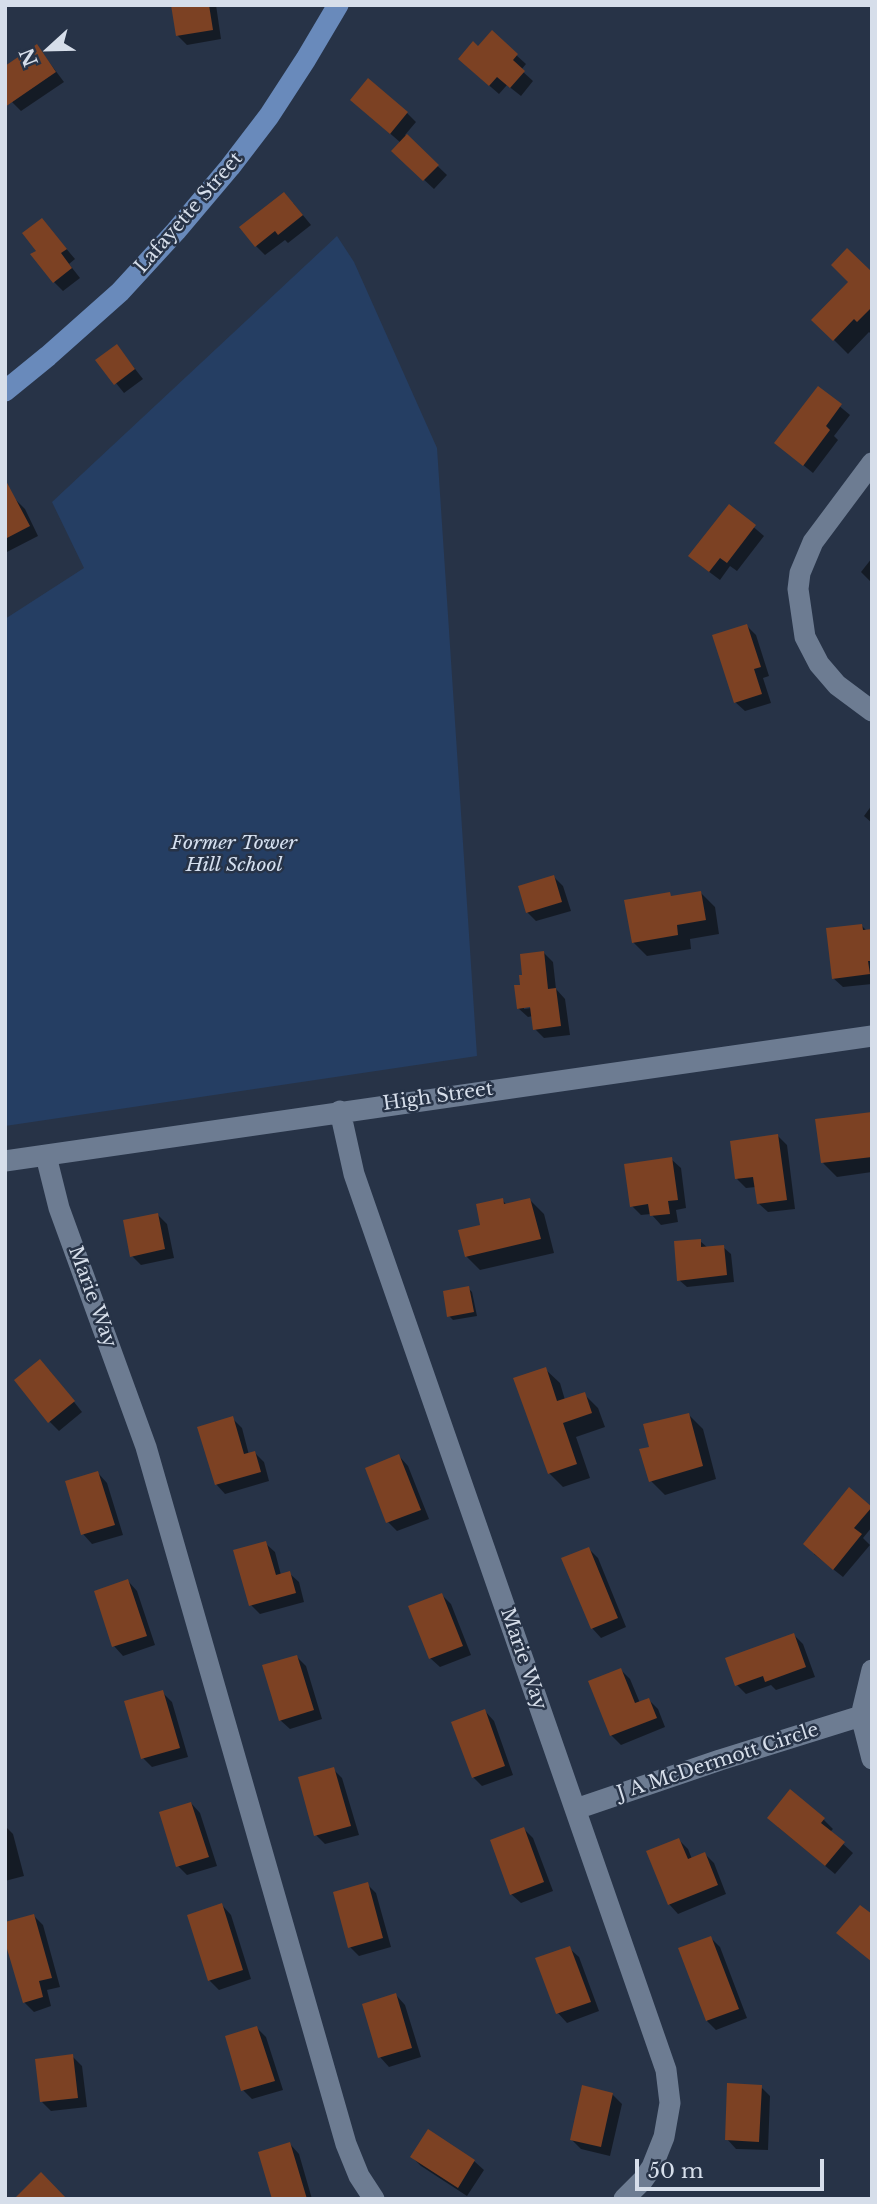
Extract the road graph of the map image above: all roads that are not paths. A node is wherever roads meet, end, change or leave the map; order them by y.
1 (330, 8) edge
2 (5, 391) edge
3 (872, 463) edge
4 (872, 711) edge
5 (872, 1036) edge
6 (340, 1111) junction
7 (46, 1156) junction
8 (5, 1161) edge
9 (872, 1670) edge
10 (861, 1716) junction
11 (872, 1759) edge
12 (576, 1809) junction
13 (374, 2199) edge
14 (624, 2199) edge

1 - 2 main road, Lafayette Street
3 - 4 street
5 - 6 street, High Street
6 - 7 street, High Street
6 - 12 street, Marie Way
7 - 8 street, High Street
7 - 13 street, Marie Way
9 - 10 street
10 - 11 street
10 - 12 street, J A McDermott Circle
12 - 14 street, Marie Way

